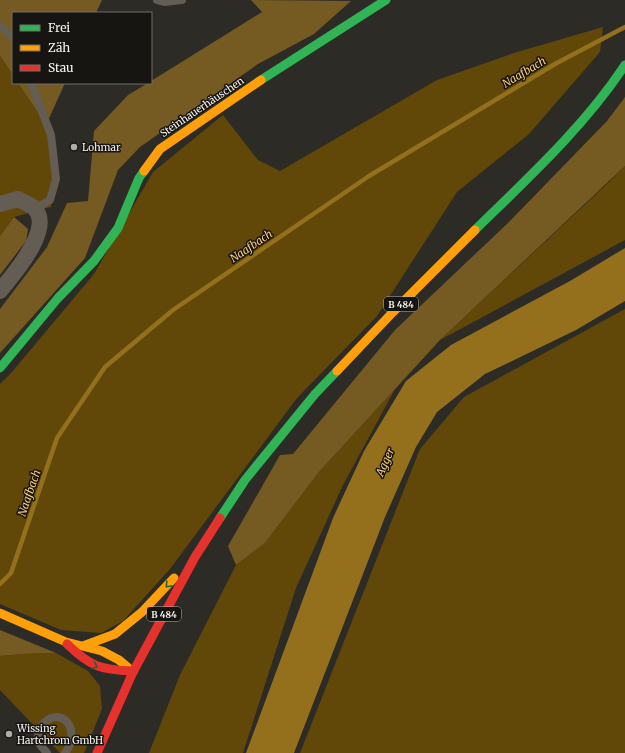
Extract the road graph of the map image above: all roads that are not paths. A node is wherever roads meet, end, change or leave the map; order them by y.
1 (157, 0) edge
2 (182, 0) edge
3 (386, 0) edge
4 (0, 26) edge
5 (12, 36) edge
6 (625, 65) edge
7 (31, 84) edge
8 (0, 204) edge
9 (35, 209) junction
10 (0, 291) edge
11 (0, 368) edge
12 (194, 557) junction
13 (2, 614) edge
14 (66, 642) junction
15 (83, 646) junction
16 (133, 672) junction
17 (47, 753) edge
18 (65, 753) edge
19 (97, 753) edge

1 - 2 lane
3 - 11 main road, Steinhauerhäuschen
4 - 5 lane
6 - 12 main road, B 484
7 - 9 lane
8 - 9 street
9 - 10 street
12 -> 15 main road
12 - 16 main road, B 484
13 - 14 main road
14 - 15 main road
14 -> 16 main road
15 - 16 main road
16 - 19 main road, B 484
17 - 18 lane

